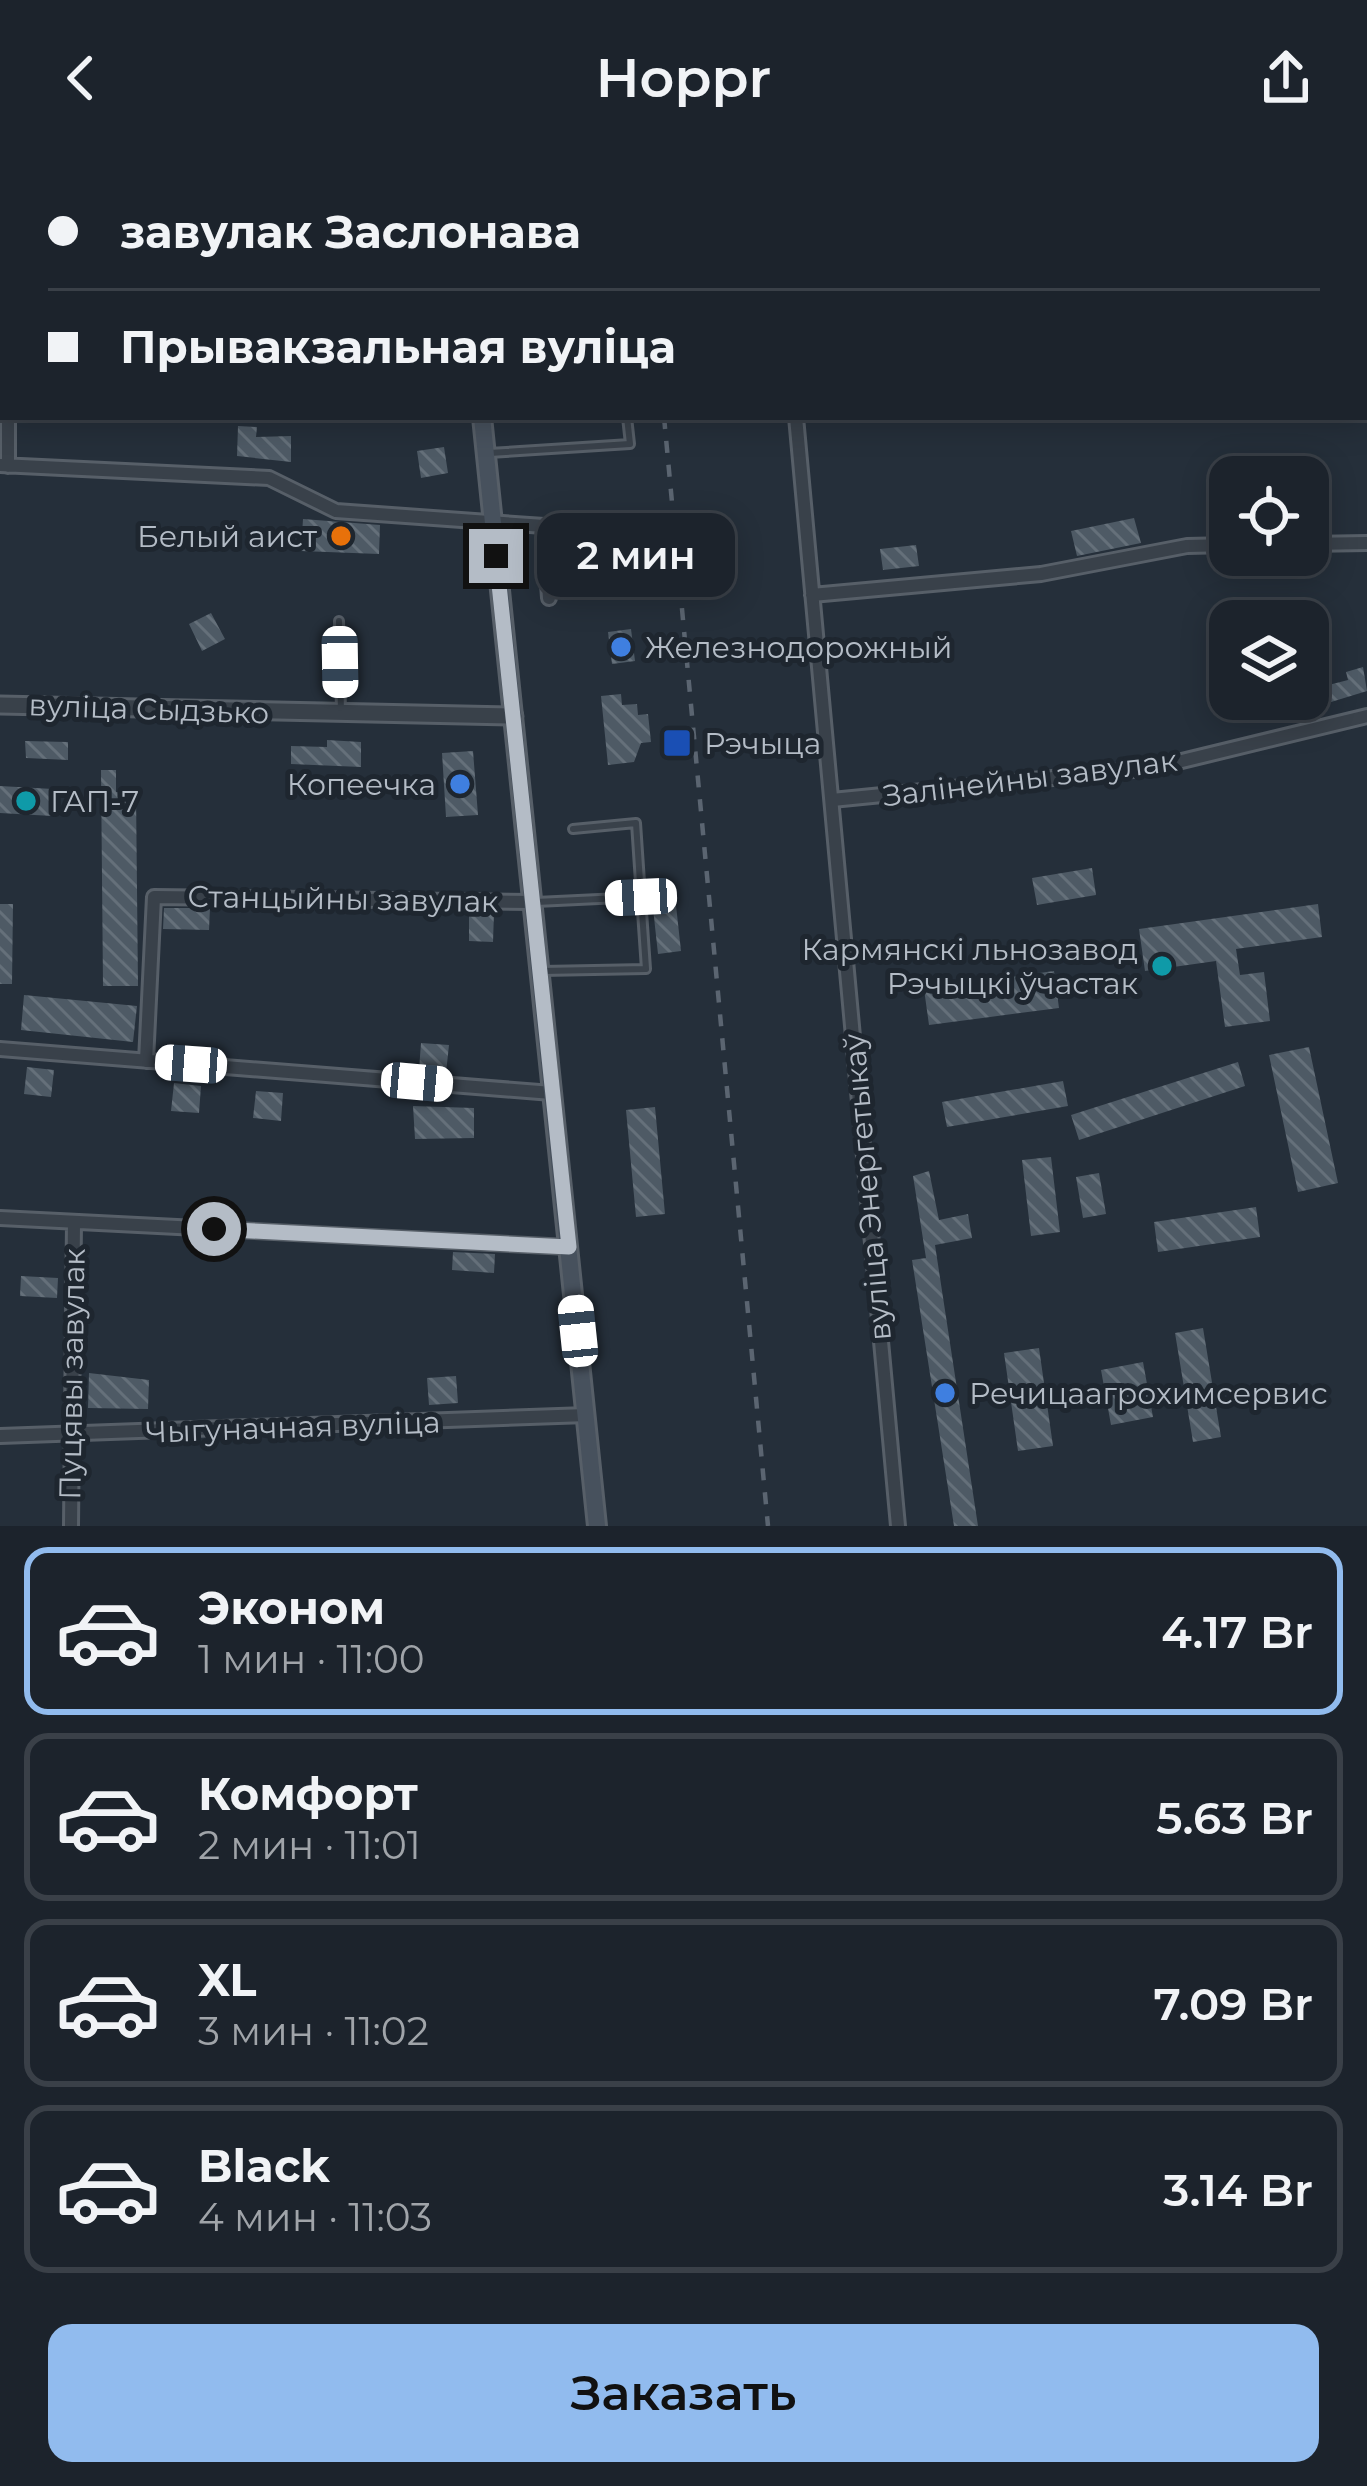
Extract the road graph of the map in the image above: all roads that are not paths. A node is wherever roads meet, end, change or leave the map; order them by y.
1 (8, 420) edge
2 (482, 420) edge
3 (628, 420) edge
4 (796, 420) edge
5 (486, 454) junction
6 (4, 465) edge
7 (493, 520) junction
8 (1367, 543) edge
9 (1329, 544) edge
10 (1209, 545) edge
11 (812, 595) junction
12 (549, 598) dead end
13 (339, 622) dead end
14 (0, 705) edge
15 (341, 715) junction
16 (514, 716) junction
17 (1367, 716) edge
18 (832, 800) junction
19 (573, 829) dead end
20 (641, 897) junction
21 (532, 902) junction
22 (539, 971) junction
23 (0, 1049) edge
24 (146, 1061) junction
25 (553, 1093) junction
26 (0, 1218) edge
27 (74, 1222) junction
28 (569, 1247) junction
29 (586, 1415) junction
30 (0, 1436) edge
31 (70, 1436) junction
32 (70, 1526) edge
33 (597, 1526) edge
34 (898, 1526) edge

1 - 6 street
2 - 5 main road
3 - 5 lane
4 - 11 street, вуліца Энергетыкаў
5 - 7 main road
6 - 7 street
7 - 12 street
7 - 16 main road
8 - 9 street
10 - 11 street
11 - 18 street, вуліца Энергетыкаў
13 - 15 lane
14 - 15 street, вуліца Сыдзько
15 - 16 street, вуліца Сыдзько
16 - 21 main road
17 - 18 street, Залінейны завулак
18 - 34 street, вуліца Энергетыкаў
19 - 20 lane
20 - 21 lane
20 - 22 lane
21 - 22 main road
21 - 24 street, Станцыйны завулак
22 - 25 main road
23 - 24 street
24 - 25 street
25 - 28 main road
26 - 27 street
27 - 28 street
27 - 31 street, Пуцявы завулак
28 - 29 main road
29 - 31 street, Чыгуначная вуліца
29 - 33 main road
30 - 31 street, Чыгуначная вуліца
31 - 32 street, Пуцявы завулак

